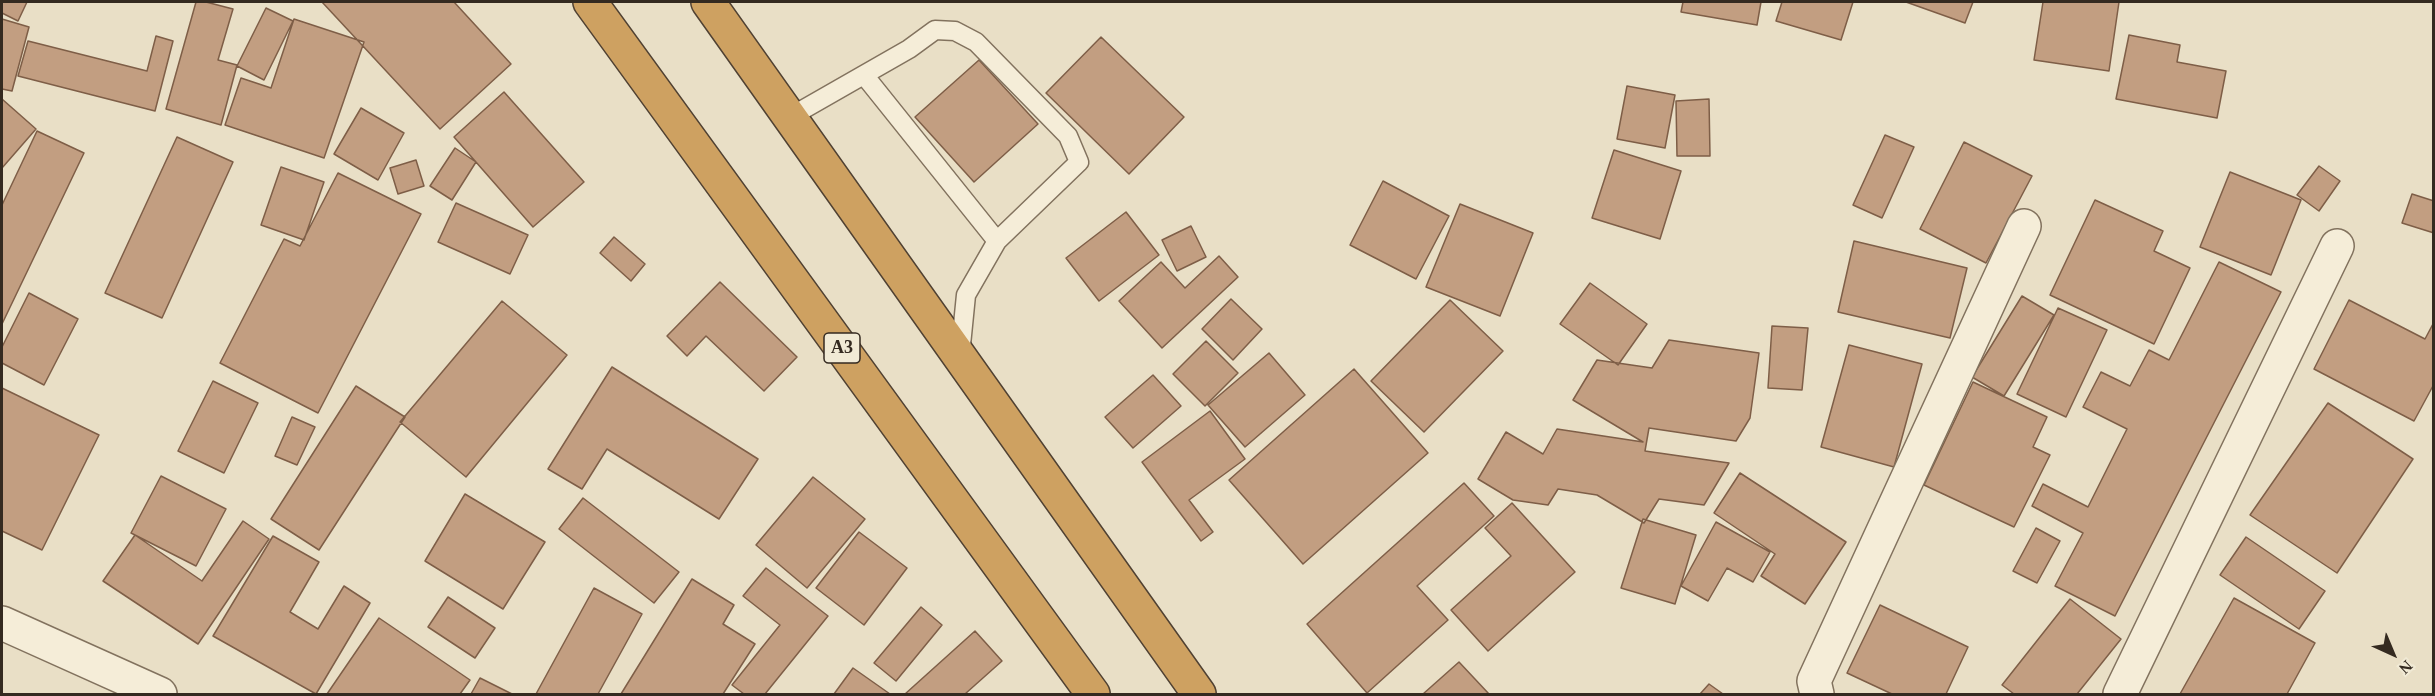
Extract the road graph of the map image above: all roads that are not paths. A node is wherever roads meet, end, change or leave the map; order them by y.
1 (590, 2) edge
2 (708, 2) edge
3 (864, 75) junction
4 (790, 117) junction
5 (2024, 226) dead end
6 (997, 241) junction
7 (2337, 246) dead end
8 (960, 357) junction
9 (2, 623) edge
10 (160, 694) edge
11 (1093, 694) edge
12 (1199, 694) edge
13 (1816, 694) edge
14 (2120, 694) edge

1 - 11 highway, A3
2 - 4 highway
3 - 4 lane
3 - 6 lane
3 - 6 lane
4 - 8 highway
5 - 13 street
6 - 8 lane
7 - 14 street
8 - 12 highway
9 - 10 street

